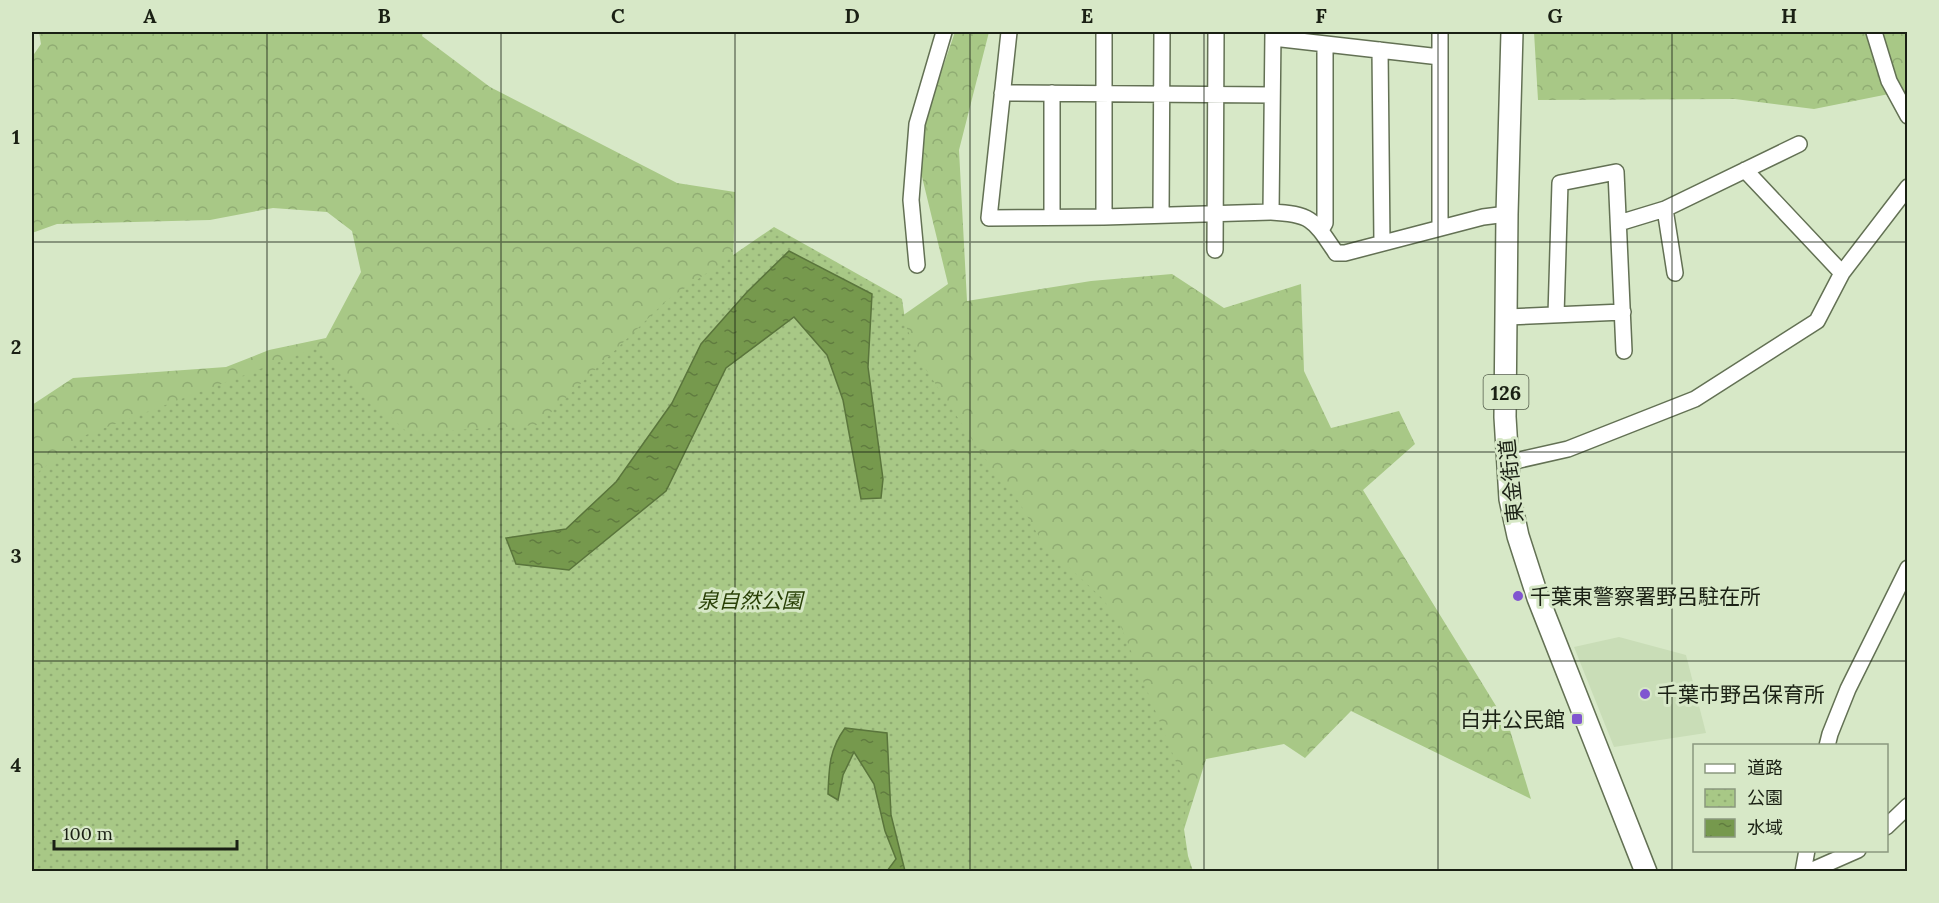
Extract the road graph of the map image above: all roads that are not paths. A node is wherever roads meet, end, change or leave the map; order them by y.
1 (944, 32) edge
2 (1009, 32) edge
3 (1104, 32) edge
4 (1162, 32) edge
5 (1216, 32) edge
6 (1440, 32) edge
7 (1512, 32) edge
8 (1874, 32) edge
9 (1273, 35) edge
10 (1325, 44) junction
11 (1380, 50) junction
12 (1440, 57) junction
13 (1002, 93) junction
14 (1052, 93) junction
15 (1104, 94) junction
16 (1162, 94) junction
17 (1216, 95) junction
18 (1272, 95) junction
19 (1908, 116) edge
20 (1799, 144) dead end
21 (1745, 170) junction
22 (1908, 187) edge
23 (1665, 209) junction
24 (1271, 212) junction
25 (1215, 213) junction
26 (1507, 214) junction
27 (1161, 215) junction
28 (1052, 217) junction
29 (1104, 217) junction
30 (1618, 223) junction
31 (1440, 228) junction
32 (1321, 230) junction
33 (1382, 243) junction
34 (1215, 250) dead end
35 (917, 265) dead end
36 (1675, 273) dead end
37 (1842, 273) junction
38 (1623, 312) junction
39 (1556, 315) junction
40 (1507, 317) junction
41 (1624, 351) dead end
42 (1506, 463) junction
43 (1908, 568) edge
44 (1828, 744) edge
45 (1908, 806) edge
46 (1888, 826) edge
47 (1807, 852) edge
48 (1853, 852) edge
49 (1647, 872) edge
50 (1803, 872) edge
51 (1808, 872) edge

1 - 35 street
2 - 13 street
3 - 15 street
4 - 16 street
5 - 17 street
6 - 12 street
7 - 26 highway, 東金街道 / 126
8 - 19 street
9 - 10 street
9 - 18 street
10 - 11 street
10 - 32 street
11 - 12 street
11 - 33 street
12 - 31 street
13 - 14 street
13 - 28 street
14 - 15 street
14 - 28 street
15 - 16 street
15 - 29 street
16 - 17 street
16 - 27 street
17 - 18 street
17 - 25 street
18 - 24 street
20 - 21 street
21 - 23 street
21 - 37 street
22 - 37 street
23 - 30 street
23 - 36 street
24 - 25 street
24 - 32 street
25 - 27 street
25 - 34 street
26 - 31 street
26 - 40 highway, 東金街道 / 126
27 - 29 street
28 - 29 street
30 - 38 street
30 - 39 street
31 - 33 street
32 - 33 street
37 - 42 street
38 - 39 street
38 - 41 street
39 - 40 street
40 - 42 highway, 東金街道 / 126
42 - 49 highway, 東金街道 / 126
43 - 44 street
45 - 46 street
47 - 50 street
48 - 51 street

